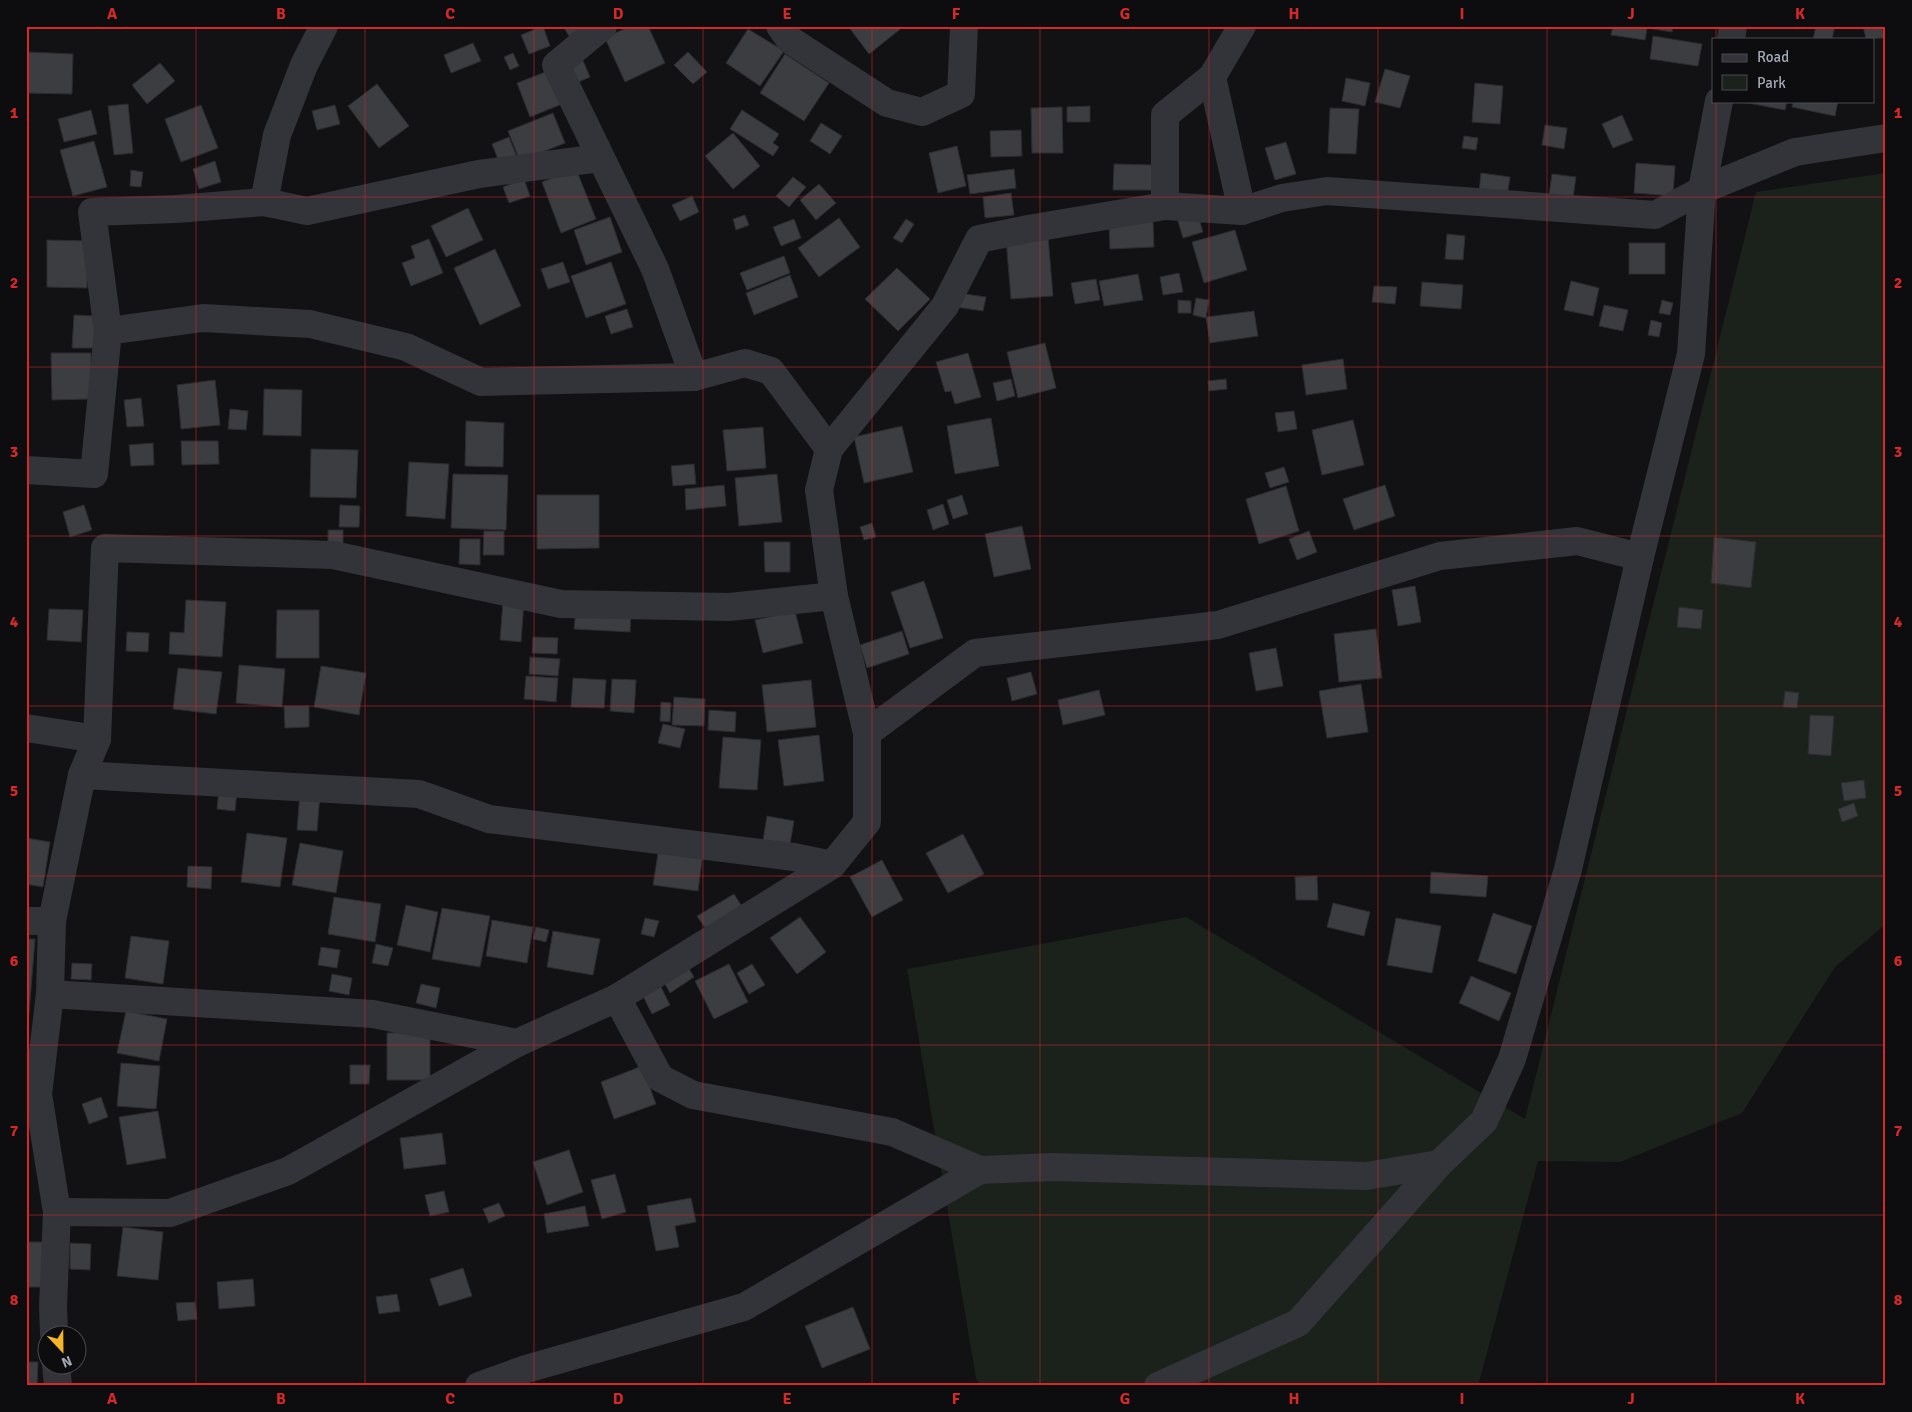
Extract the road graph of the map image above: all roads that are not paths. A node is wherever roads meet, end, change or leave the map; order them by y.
1 (324, 26) edge
2 (603, 26) edge
3 (780, 26) edge
4 (964, 26) edge
5 (1242, 26) edge
6 (1212, 78) junction
7 (1719, 102) edge
8 (1886, 138) edge
9 (600, 158) junction
10 (1702, 190) junction
11 (264, 202) junction
12 (1165, 206) junction
13 (1242, 211) junction
14 (108, 331) junction
15 (694, 377) junction
16 (829, 448) junction
17 (26, 470) edge
18 (1640, 557) junction
19 (834, 596) junction
20 (26, 728) edge
21 (867, 733) junction
22 (97, 740) junction
23 (82, 775) junction
24 (832, 865) junction
25 (39, 921) edge
26 (50, 994) junction
27 (616, 998) junction
28 (516, 1043) junction
29 (1439, 1164) junction
30 (980, 1170) junction
31 (57, 1212) junction
32 (54, 1324) edge
33 (479, 1386) edge
34 (1158, 1386) edge

1 - 11 street
2 - 9 street
3 - 4 street
5 - 6 street
6 - 12 street
6 - 13 street
7 - 10 street
8 - 10 street
9 - 11 street
9 - 15 street
10 - 13 street
10 - 18 street
11 - 14 street
12 - 13 street
12 - 16 street
14 - 15 street
14 - 17 street
15 - 16 street
16 - 19 street
18 - 21 street
18 - 29 street
19 - 21 street
19 - 22 street
20 - 22 street
21 - 24 street
22 - 23 street
23 - 24 street
23 - 25 street
24 - 27 street
25 - 26 street
26 - 28 street
26 - 31 street
27 - 28 street
27 - 30 street
28 - 31 street
29 - 30 street
29 - 34 street
30 - 33 street
31 - 32 street

